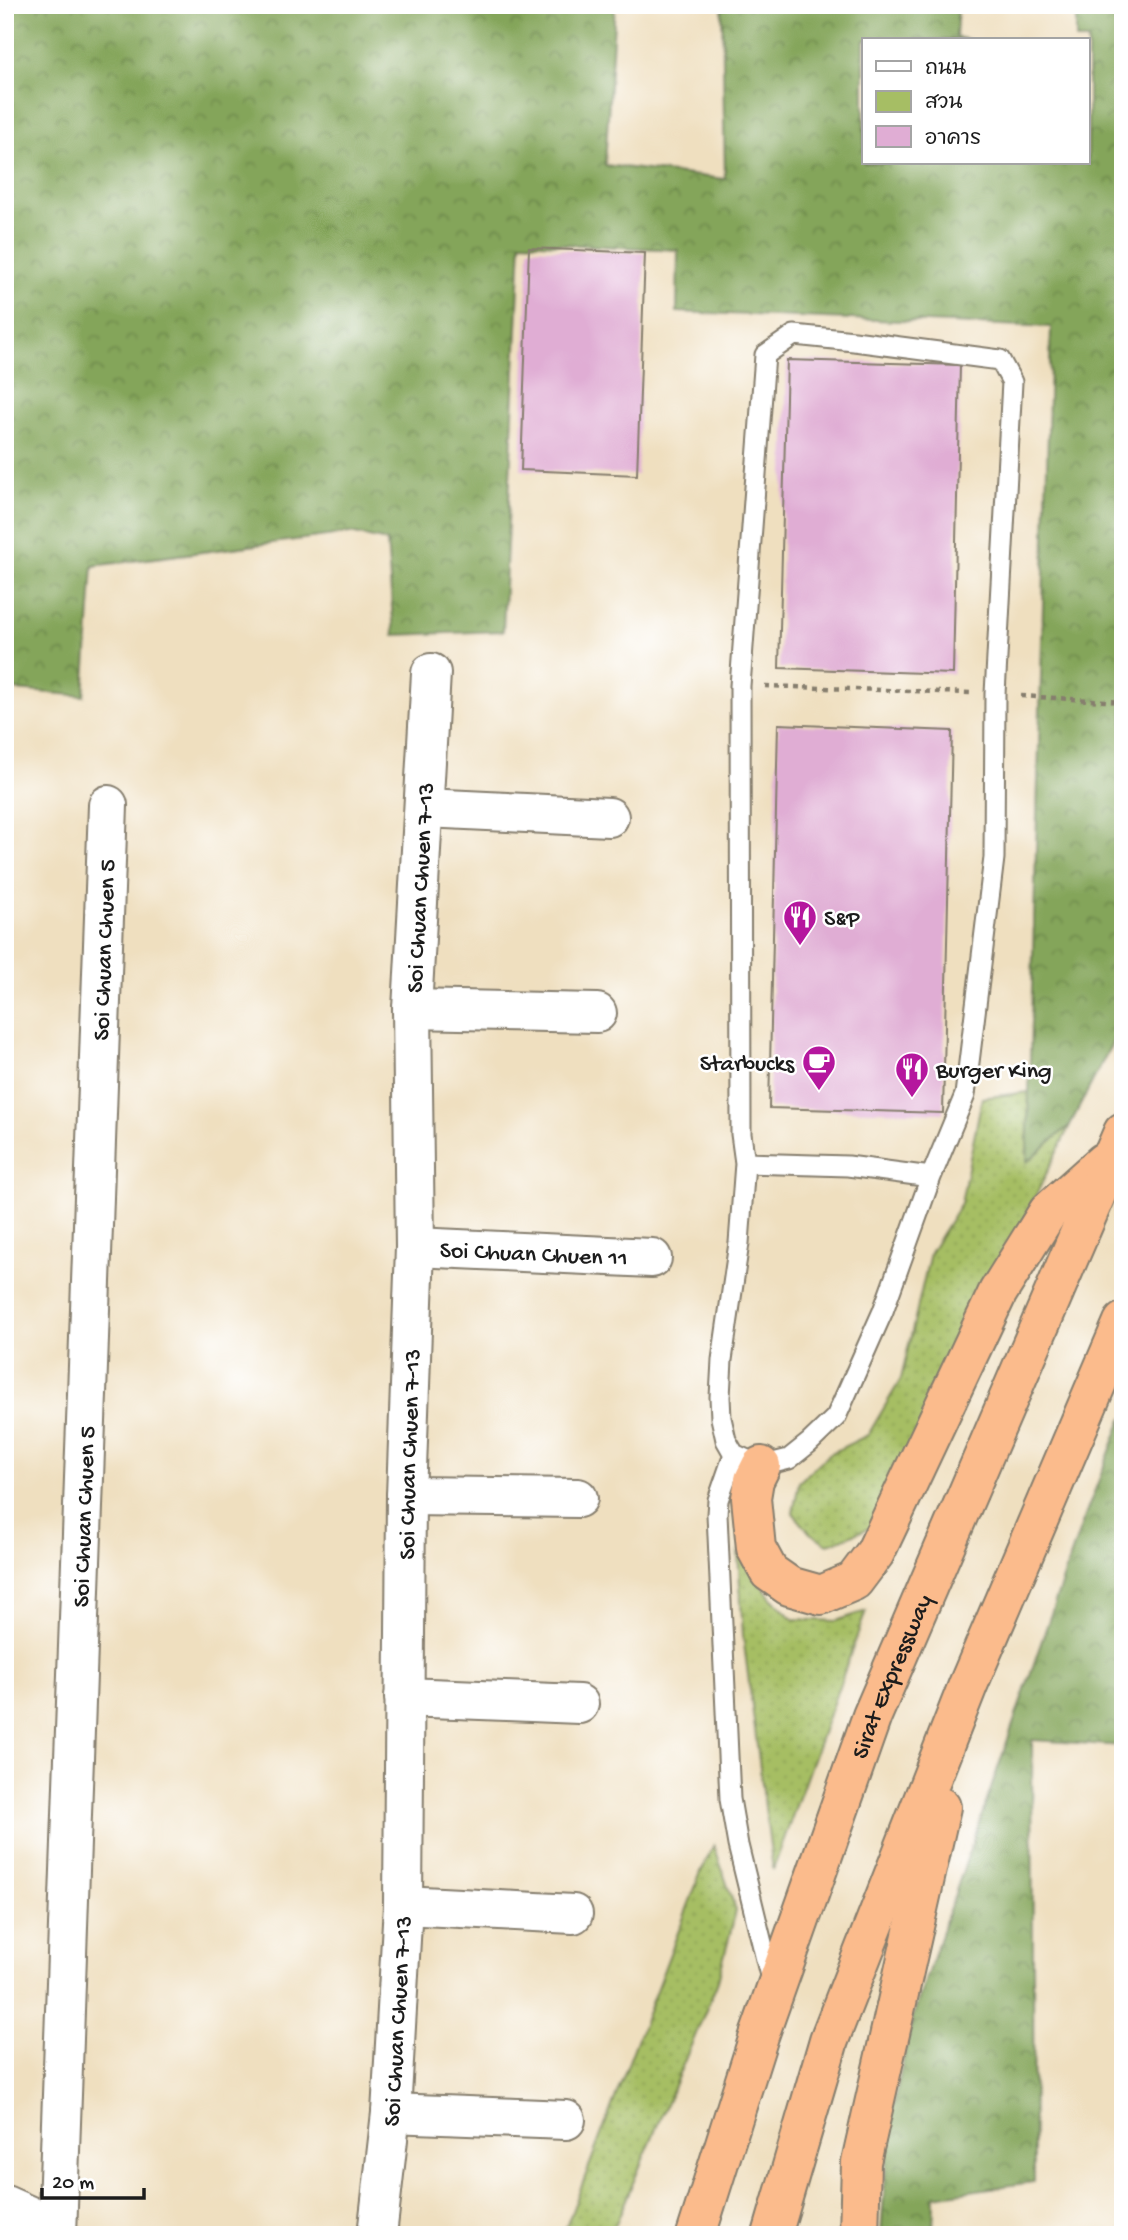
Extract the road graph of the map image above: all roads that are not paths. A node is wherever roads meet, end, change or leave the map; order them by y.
1 (431, 673) dead end
2 (108, 805) dead end
3 (425, 808) junction
4 (609, 817) dead end
5 (412, 1009) junction
6 (597, 1013) dead end
7 (1119, 1141) edge
8 (745, 1163) junction
9 (931, 1177) junction
10 (415, 1247) junction
11 (652, 1258) dead end
12 (1123, 1322) edge
13 (748, 1460) junction
14 (406, 1496) junction
15 (578, 1498) dead end
16 (968, 1685) junction
17 (404, 1697) junction
18 (579, 1704) dead end
19 (402, 1905) junction
20 (573, 1914) dead end
21 (774, 1993) junction
22 (759, 2036) junction
23 (391, 2113) junction
24 (566, 2120) dead end
25 (5, 2205) edge
26 (57, 2232) edge
27 (377, 2235) edge
28 (675, 2235) edge
29 (696, 2235) edge
30 (772, 2235) edge
31 (859, 2235) edge

1 - 3 street, Soi Chuan Chuen 7-13
2 - 26 street, Soi Chuan Chuen 5
3 - 4 street
3 - 5 street, Soi Chuan Chuen 7-13
5 - 6 street
5 - 10 street, Soi Chuan Chuen 7-13
7 - 13 highway
7 - 21 highway, Sirat Expressway
8 - 9 lane
8 - 9 lane
8 - 13 lane
9 - 13 lane
10 - 11 street, Soi Chuan Chuen 11
10 - 14 street, Soi Chuan Chuen 7-13
12 - 16 highway
13 - 21 lane
14 - 15 street
14 - 17 street, Soi Chuan Chuen 7-13
16 - 30 highway
16 - 31 highway
17 - 18 street
17 - 19 street, Soi Chuan Chuen 7-13
19 - 20 street
19 - 23 street, Soi Chuan Chuen 7-13
21 - 22 highway, Sirat Expressway
22 - 28 highway
22 - 29 highway, Sirat Expressway
23 - 24 street
23 - 27 street, Soi Chuan Chuen 7-13
25 - 26 street

